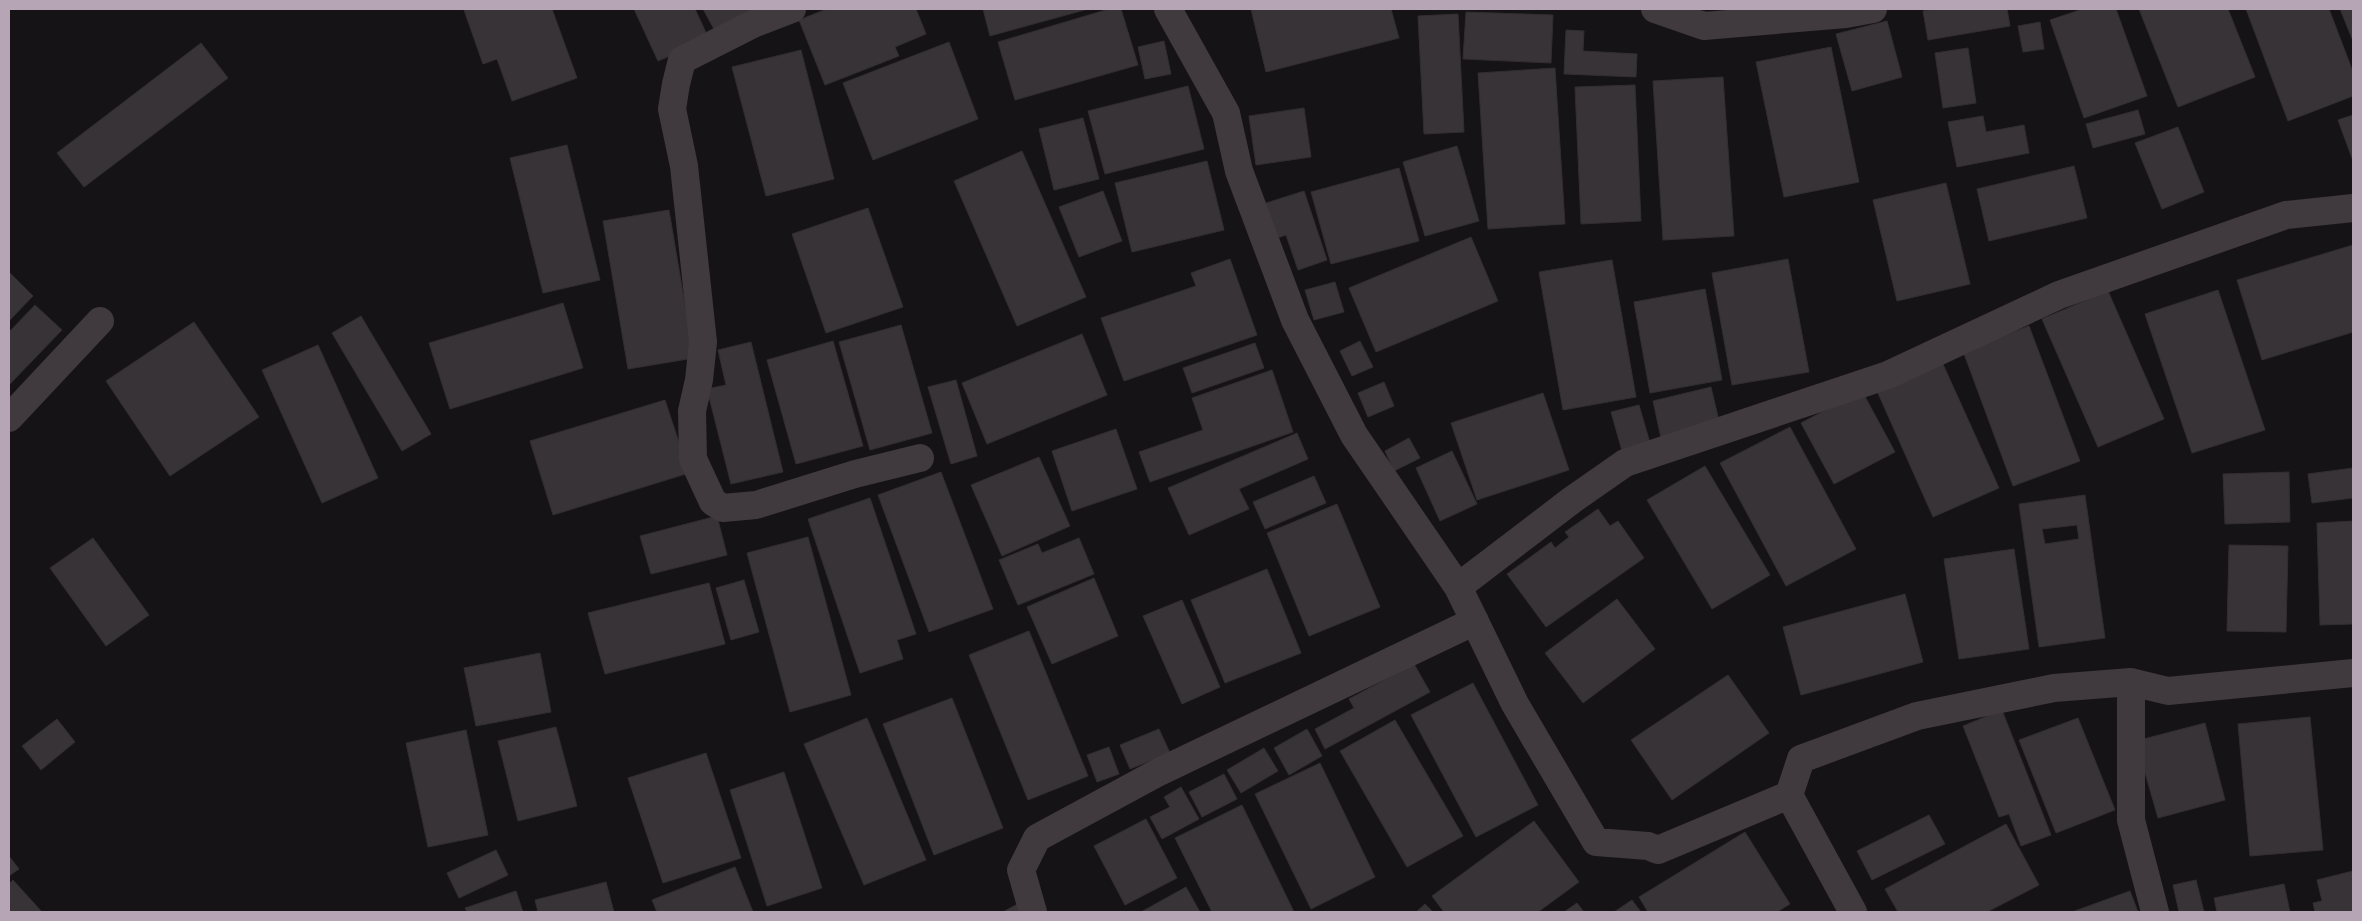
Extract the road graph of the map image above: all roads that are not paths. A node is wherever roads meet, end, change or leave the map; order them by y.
1 (792, 9) edge
2 (1168, 9) edge
3 (1655, 9) edge
4 (1873, 9) edge
5 (1703, 17) edge
6 (2353, 208) edge
7 (100, 321) dead end
8 (9, 418) edge
9 (920, 458) dead end
10 (1458, 587) junction
11 (1474, 621) junction
12 (2353, 673) edge
13 (2131, 682) junction
14 (1789, 795) junction
15 (1033, 912) edge
16 (1853, 912) edge
17 (2155, 912) edge

1 - 9 street
2 - 10 street
3 - 5 street
4 - 5 street
6 - 10 street
7 - 8 street
10 - 11 street
11 - 14 street
11 - 15 street
12 - 13 street
13 - 14 street
13 - 17 street
14 - 16 street

